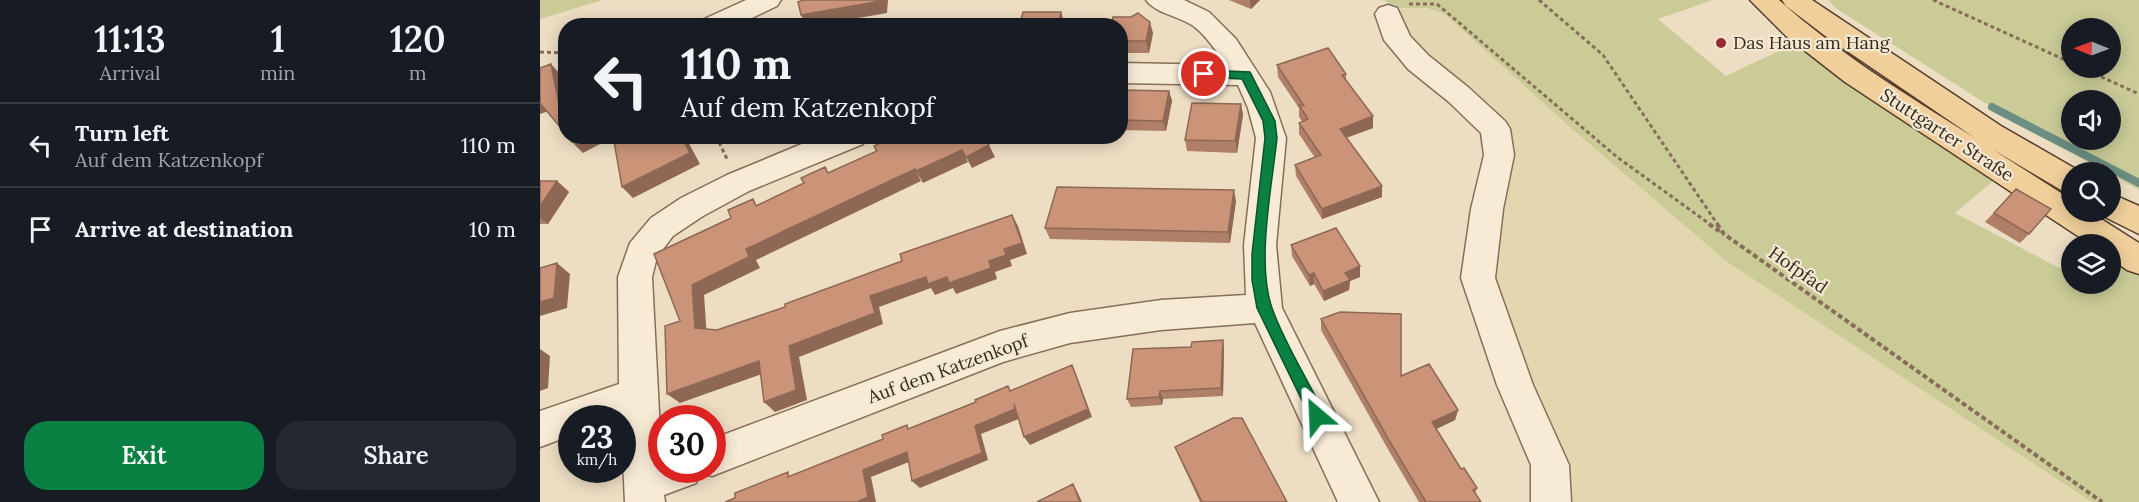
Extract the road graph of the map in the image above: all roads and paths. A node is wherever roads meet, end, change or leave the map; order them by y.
1 (768, 0) edge
2 (1158, 0) edge
3 (1539, 0) edge
4 (1763, 0) edge
5 (1795, 0) edge
6 (1934, 0) edge
7 (1388, 14) joint
8 (729, 18) edge
9 (540, 52) edge
10 (558, 53) edge
11 (2061, 58) edge
12 (1128, 73) edge
13 (1246, 75) junction
14 (2104, 78) edge
15 (2139, 94) edge
16 (833, 144) edge
17 (2061, 176) edge
18 (2121, 211) edge
19 (2139, 221) edge
20 (1724, 234) junction
21 (2139, 260) edge
22 (1264, 308) junction
23 (638, 394) junction
24 (540, 429) edge
25 (726, 453) edge
26 (661, 483) edge
27 (645, 493) edge
28 (1359, 502) edge
29 (1551, 502) edge
30 (2102, 502) edge

1 - 8 street
2 - 13 street
3 - 20 path, Hofpfad
4 - 21 main road, Stuttgarter Straße
5 - 17 main road
6 - 11 path
7 - 20 path
7 - 29 street
9 - 10 path
12 - 13 street
13 - 22 street
14 - 15 path
16 - 23 street
18 - 19 main road
20 - 30 path, Hofpfad
22 - 25 street, Auf dem Katzenkopf
22 - 28 street
23 - 24 street
23 - 27 street
26 - 27 street

